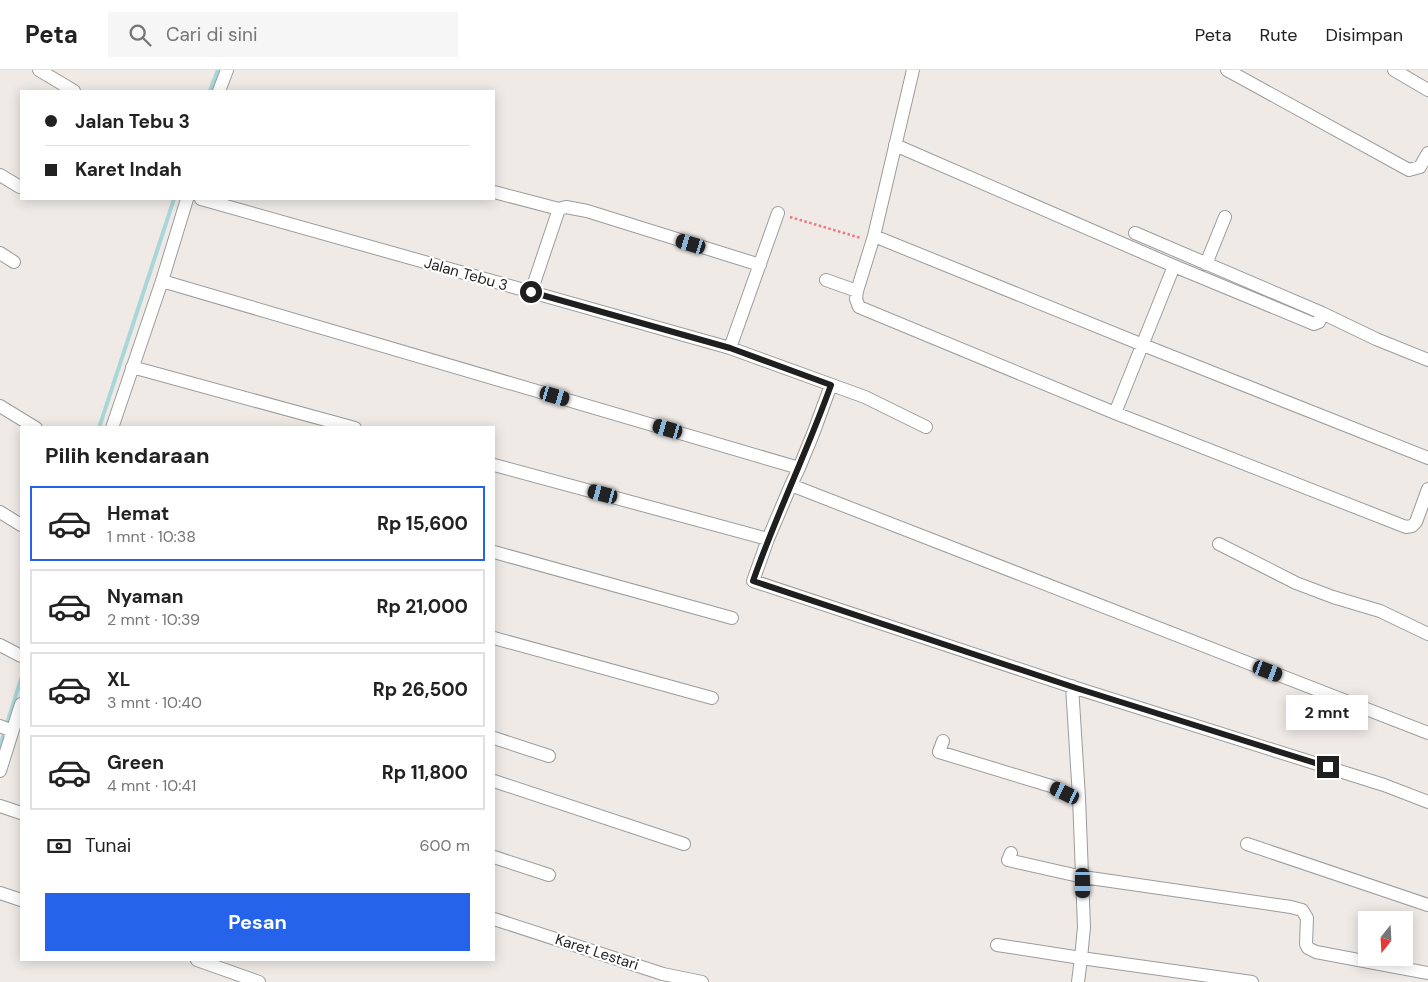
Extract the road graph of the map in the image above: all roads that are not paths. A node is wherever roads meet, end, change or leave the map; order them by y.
1 (39, 70) edge
2 (227, 70) edge
3 (913, 70) edge
4 (1227, 70) edge
5 (1394, 70) edge
6 (72, 90) edge
7 (219, 90) edge
8 (1428, 90) edge
9 (895, 145) junction
10 (1428, 153) edge
11 (0, 175) edge
12 (20, 187) edge
13 (495, 192) edge
14 (188, 200) edge
15 (205, 200) edge
16 (559, 209) junction
17 (778, 213) road end
18 (1225, 217) dead end
19 (1135, 232) dead end
20 (873, 239) junction
21 (0, 253) edge
22 (14, 262) dead end
23 (1206, 264) junction
24 (760, 265) junction
25 (1174, 266) junction
26 (826, 280) dead end
27 (162, 281) junction
28 (857, 291) junction
29 (531, 292) junction
30 (1322, 313) junction
31 (1143, 345) junction
32 (730, 348) junction
33 (1428, 360) edge
34 (132, 367) junction
35 (831, 385) junction
36 (0, 406) edge
37 (1115, 413) junction
38 (33, 426) edge
39 (113, 426) edge
40 (349, 426) edge
41 (926, 426) dead end
42 (1428, 458) edge
43 (495, 465) edge
44 (799, 468) junction
45 (791, 485) junction
46 (1428, 489) edge
47 (0, 512) edge
48 (20, 524) edge
49 (768, 539) junction
50 (1219, 544) dead end
51 (495, 552) edge
52 (732, 618) dead end
53 (1428, 634) edge
54 (495, 638) edge
55 (0, 645) edge
56 (20, 655) edge
57 (1072, 686) junction
58 (712, 698) dead end
59 (20, 708) edge
60 (7, 729) edge
61 (1428, 733) edge
62 (495, 738) edge
63 (943, 740) dead end
64 (549, 756) dead end
65 (0, 771) edge
66 (495, 781) edge
67 (1079, 797) junction
68 (1428, 802) edge
69 (0, 806) edge
70 (20, 813) edge
71 (684, 844) dead end
72 (1246, 844) dead end
73 (1011, 854) dead end
74 (495, 857) edge
75 (549, 875) dead end
76 (1083, 877) junction
77 (0, 893) edge
78 (20, 900) edge
79 (1428, 905) edge
80 (495, 919) edge
81 (998, 945) dead end
82 (1081, 958) junction
83 (200, 961) edge
84 (1428, 973) edge
85 (259, 982) edge
86 (702, 982) edge
87 (1078, 982) edge
88 (1252, 982) edge

1 - 6 street
2 - 7 street
3 - 9 street
4 - 10 street
5 - 8 street
9 - 20 street
9 - 25 street
11 - 12 street
13 - 16 street
14 - 27 street
15 - 29 street, Jalan Tebu 3
16 - 24 street
16 - 29 street
17 - 24 street
18 - 23 street
19 - 23 street
20 - 28 street
20 - 31 street
21 - 22 street
23 - 30 street
24 - 32 street
25 - 30 street
25 - 31 street
26 - 28 street
27 - 34 street
27 - 44 street
28 - 37 street
29 - 32 street, Jalan Tebu 3
30 - 33 street
31 - 37 street
31 - 42 street
32 - 35 street, Jalan Tebu 3
34 - 39 street
34 - 40 street
35 - 41 street, Jalan Tebu 3
35 - 44 street
36 - 38 street
37 - 46 street
43 - 49 street
44 - 45 street
45 - 49 street
45 - 61 street
47 - 48 street
49 - 57 street
50 - 53 street
51 - 52 street
54 - 58 street
55 - 56 street
57 - 67 street
57 - 68 street
59 - 60 street
60 - 65 street
62 - 64 street
63 - 67 street
66 - 71 street
67 - 76 street
69 - 70 street
72 - 79 street
73 - 76 street
74 - 75 street
76 - 82 street
76 - 84 street
77 - 78 street
80 - 86 street, Karet Lestari
81 - 82 street
82 - 87 street
82 - 88 street
83 - 85 street

